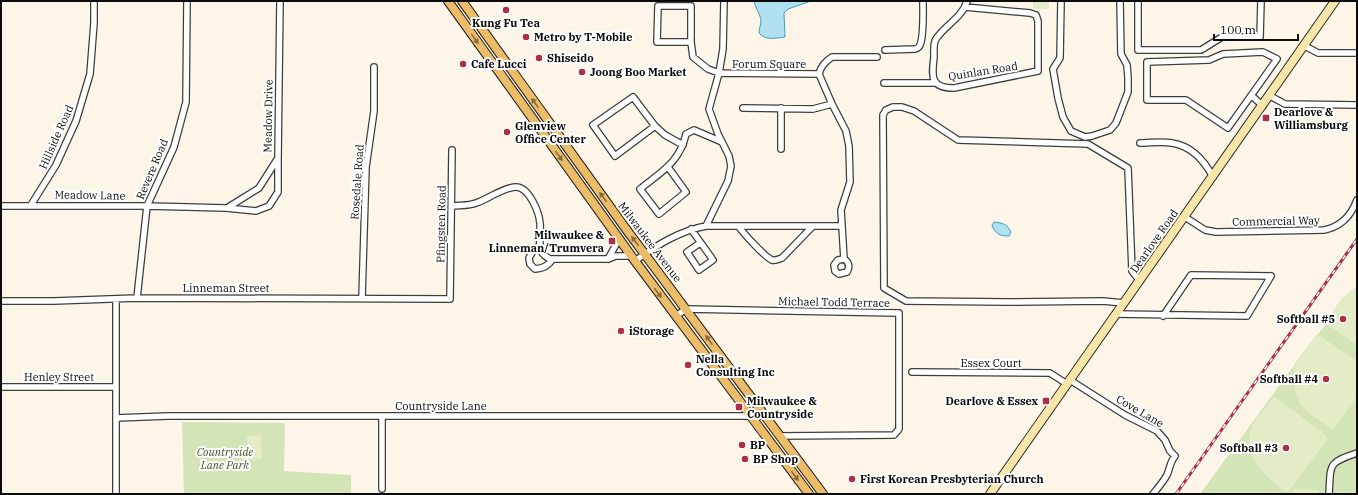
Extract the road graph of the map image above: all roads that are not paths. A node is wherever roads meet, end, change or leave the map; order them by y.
1 (94, 1) edge
2 (187, 1) edge
3 (280, 1) edge
4 (448, 1) edge
5 (462, 1) edge
6 (724, 1) edge
7 (923, 1) edge
8 (1061, 1) edge
9 (1120, 1) edge
10 (1138, 1) edge
11 (1261, 1) edge
12 (1336, 1) edge
13 (965, 3) edge
14 (690, 42) junction
15 (1305, 46) junction
16 (885, 50) dead end
17 (484, 51) junction
18 (1357, 53) edge
19 (878, 57) dead end
20 (374, 67) dead end
21 (719, 73) junction
22 (819, 74) junction
23 (934, 81) junction
24 (884, 83) dead end
25 (524, 87) junction
26 (1252, 96) junction
27 (1270, 96) junction
28 (832, 104) junction
29 (1357, 105) edge
30 (1263, 106) junction
31 (743, 108) dead end
32 (781, 108) junction
33 (655, 126) junction
34 (722, 142) junction
35 (1140, 143) dead end
36 (684, 145) junction
37 (781, 149) dead end
38 (452, 150) dead end
39 (278, 158) junction
40 (668, 167) junction
41 (1213, 177) junction
42 (1357, 200) edge
43 (30, 205) junction
44 (1, 206) edge
45 (147, 206) junction
46 (452, 206) junction
47 (226, 208) junction
48 (1185, 217) junction
49 (706, 226) junction
50 (739, 226) junction
51 (812, 226) junction
52 (842, 226) junction
53 (690, 229) junction
54 (619, 239) junction
55 (700, 243) junction
56 (540, 245) junction
57 (645, 254) junction
58 (553, 259) junction
59 (608, 259) junction
60 (633, 259) junction
61 (844, 259) dead end
62 (1140, 281) junction
63 (137, 298) junction
64 (362, 298) junction
65 (116, 299) junction
66 (450, 299) joint
67 (1, 301) edge
68 (1124, 303) junction
69 (686, 309) junction
70 (1116, 314) junction
71 (676, 316) junction
72 (1163, 316) junction
73 (912, 372) dead end
74 (1069, 382) junction
75 (116, 386) junction
76 (1, 387) edge
77 (382, 416) junction
78 (751, 416) junction
79 (765, 416) junction
80 (116, 418) junction
81 (780, 436) junction
82 (1357, 453) edge
83 (382, 489) dead end
84 (116, 494) edge
85 (809, 494) edge
86 (823, 494) edge
87 (990, 494) edge
88 (1153, 494) edge
89 (1329, 494) edge

1 - 43 street, Hillside Road
2 - 45 street, Revere Road
3 - 39 street, Meadow Drive
4 -> 17 main road, Milwaukee Avenue
5 - 25 main road, Milwaukee Avenue
6 - 21 street
7 - 16 street
8 - 9 street
10 - 11 street
12 - 15 main road, Dearlove Road
13 - 23 street
13 - 23 street, Quinlan Road
14 - 14 street
14 - 21 street
15 - 18 street
15 - 27 main road, Dearlove Road
17 - 25 main road
17 -> 54 main road, Milwaukee Avenue
19 - 22 street
20 - 64 street, Rosedale Road
21 - 22 street, Forum Square
21 - 34 street
22 - 28 street
23 - 24 street, Quinlan Road
57 -> 25 main road, Milwaukee Avenue
26 - 26 street
26 - 30 street
27 - 29 street
27 - 30 main road, Dearlove Road
28 - 32 street
28 - 52 street
30 - 41 main road, Dearlove Road
31 - 32 street
32 - 37 street
33 - 33 street
33 - 36 street
34 - 36 street
34 - 49 street
35 - 41 street
36 - 40 street
38 - 46 street, Pfingsten Road
39 - 47 street, Meadow Drive
39 - 47 street, Meadow Lane
40 - 40 street
41 - 48 main road, Dearlove Road
42 - 48 street, Commercial Way
43 - 44 street, Meadow Lane
43 - 45 street, Meadow Lane
45 - 47 street, Meadow Lane
45 - 63 street, Revere Road
46 - 56 street
46 - 66 street, Pfingsten Road
48 - 62 main road, Dearlove Road
49 - 50 street
49 - 53 street
50 - 51 street
50 - 51 street
51 - 52 street
52 - 61 street
53 - 55 street
53 - 57 street
54 - 59 street
54 - 60 main road, Milwaukee Avenue
55 - 55 street
56 - 58 street
56 - 58 street
57 - 60 street
57 - 69 main road, Milwaukee Avenue
58 - 59 street
59 - 60 street
60 -> 71 main road, Milwaukee Avenue
62 - 68 main road, Dearlove Road
62 - 68 street
63 - 64 street, Linneman Street
63 - 65 street, Linneman Street
64 - 66 street, Linneman Street
65 - 67 street, Linneman Street
65 - 75 street
68 - 70 main road, Dearlove Road
69 - 71 street
79 -> 69 main road, Milwaukee Avenue
69 - 81 street, Michael Todd Terrace
70 - 72 street
70 - 74 main road, Dearlove Road
71 - 78 main road, Milwaukee Avenue
72 - 72 street
73 - 74 street, Essex Court
74 - 87 main road, Dearlove Road
74 - 88 street, Cove Lane
75 - 76 street, Henley Street
75 - 80 street
77 - 78 street, Countryside Lane
77 - 80 street, Countryside Lane
77 - 83 street
78 - 79 street, Countryside Lane
78 -> 85 main road, Milwaukee Avenue
79 - 81 main road, Milwaukee Avenue
80 - 84 street
81 - 86 main road, Milwaukee Avenue
82 - 89 street

